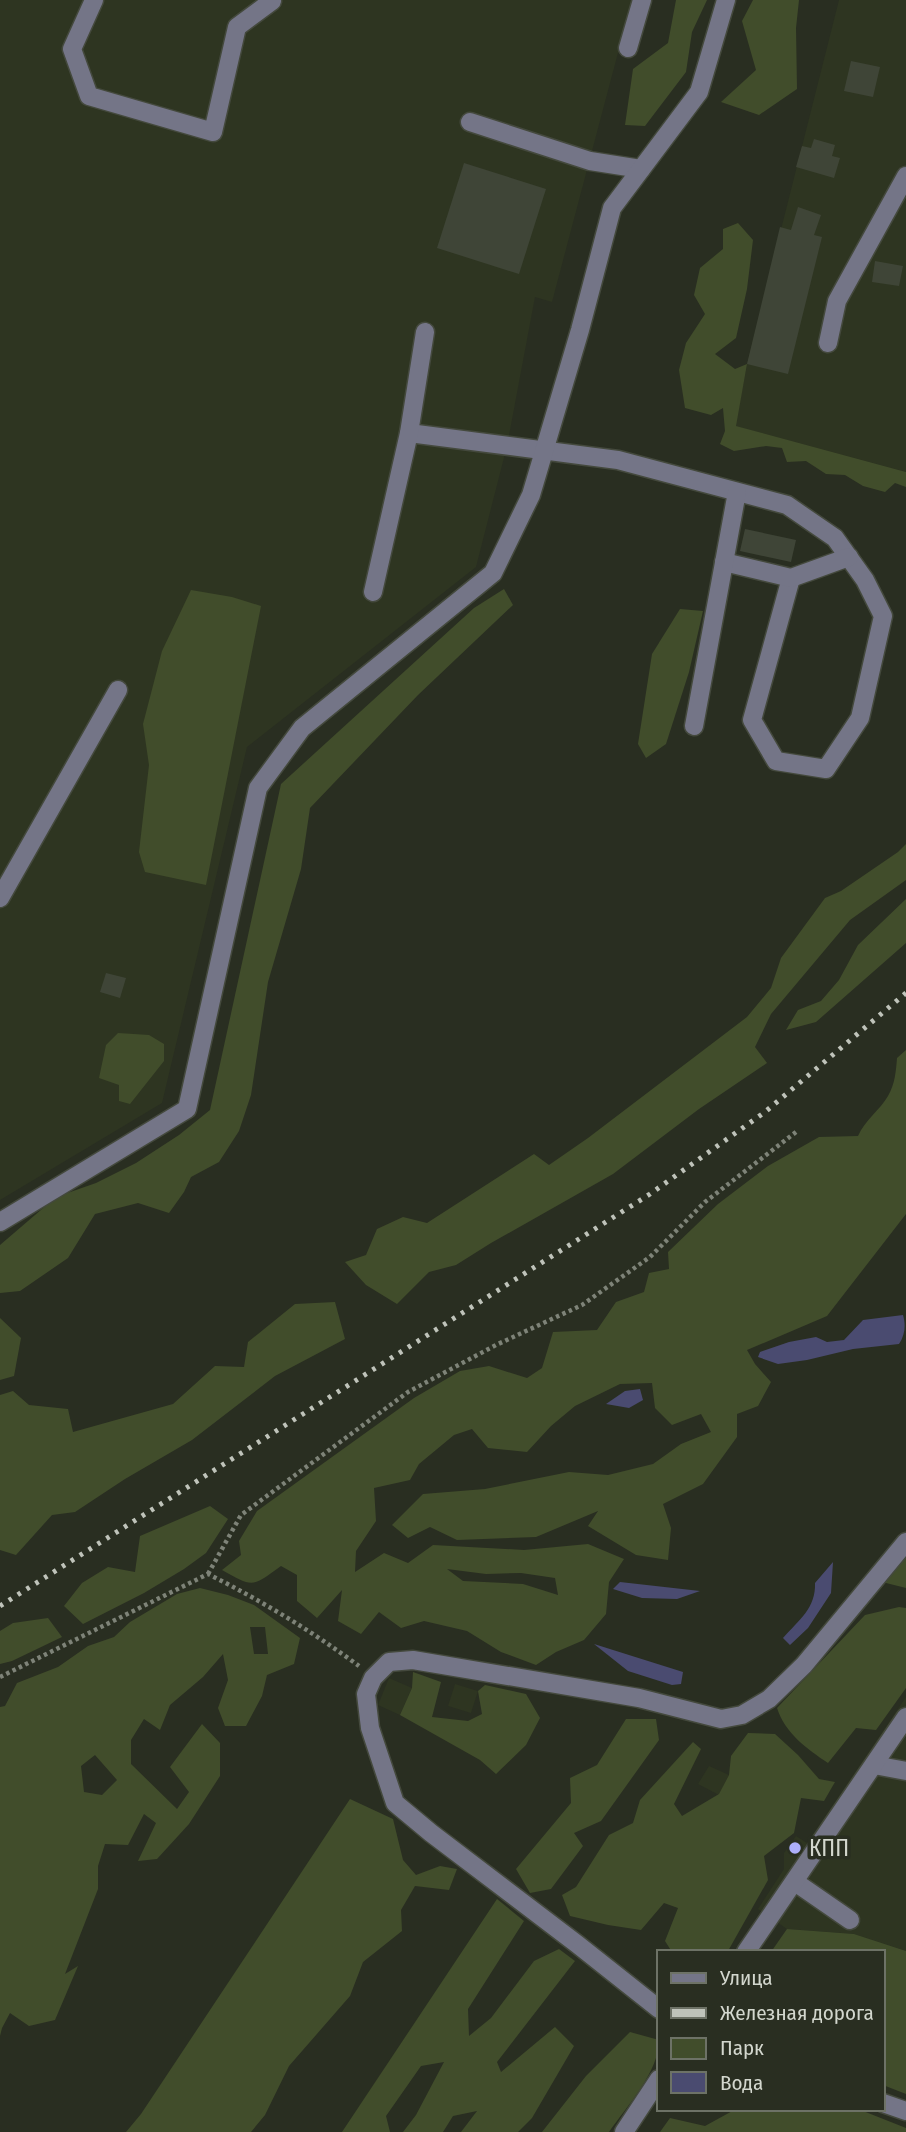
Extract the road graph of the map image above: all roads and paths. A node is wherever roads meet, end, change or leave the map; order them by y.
1 (94, 0) edge
2 (270, 0) edge
3 (642, 0) edge
4 (726, 0) edge
5 (628, 48) dead end
6 (470, 121) dead end
7 (642, 169) junction
8 (906, 176) edge
9 (425, 332) dead end
10 (828, 343) dead end
11 (409, 433) junction
12 (544, 452) junction
13 (737, 492) junction
14 (849, 557) junction
15 (724, 562) junction
16 (791, 578) junction
17 (373, 592) dead end
18 (118, 690) dead end
19 (694, 726) dead end
20 (0, 898) edge
21 (796, 1132) dead end
22 (0, 1222) edge
23 (906, 1542) edge
24 (208, 1574) junction
25 (0, 1677) edge
26 (373, 1678) junction
27 (906, 1717) edge
28 (874, 1765) junction
29 (906, 1771) edge
30 (795, 1882) junction
31 (850, 1920) dead end
32 (748, 1950) edge
33 (657, 2008) edge
34 (657, 2082) edge
35 (885, 2104) edge
36 (906, 2111) edge
37 (624, 2132) edge

1 - 2 street
3 - 5 street
4 - 7 street
6 - 7 street
7 - 12 street
8 - 10 street
9 - 11 street
11 - 12 street
11 - 17 street
12 - 13 street
12 - 22 street
13 - 14 street
13 - 15 street
14 - 16 street
14 - 16 street
15 - 16 street
15 - 19 street
18 - 20 street
21 - 24 path
23 - 26 street
24 - 25 path
24 - 26 path
26 - 33 street
27 - 28 street
28 - 29 street
28 - 30 street
30 - 31 street
30 - 32 street
34 - 37 street
35 - 36 street

